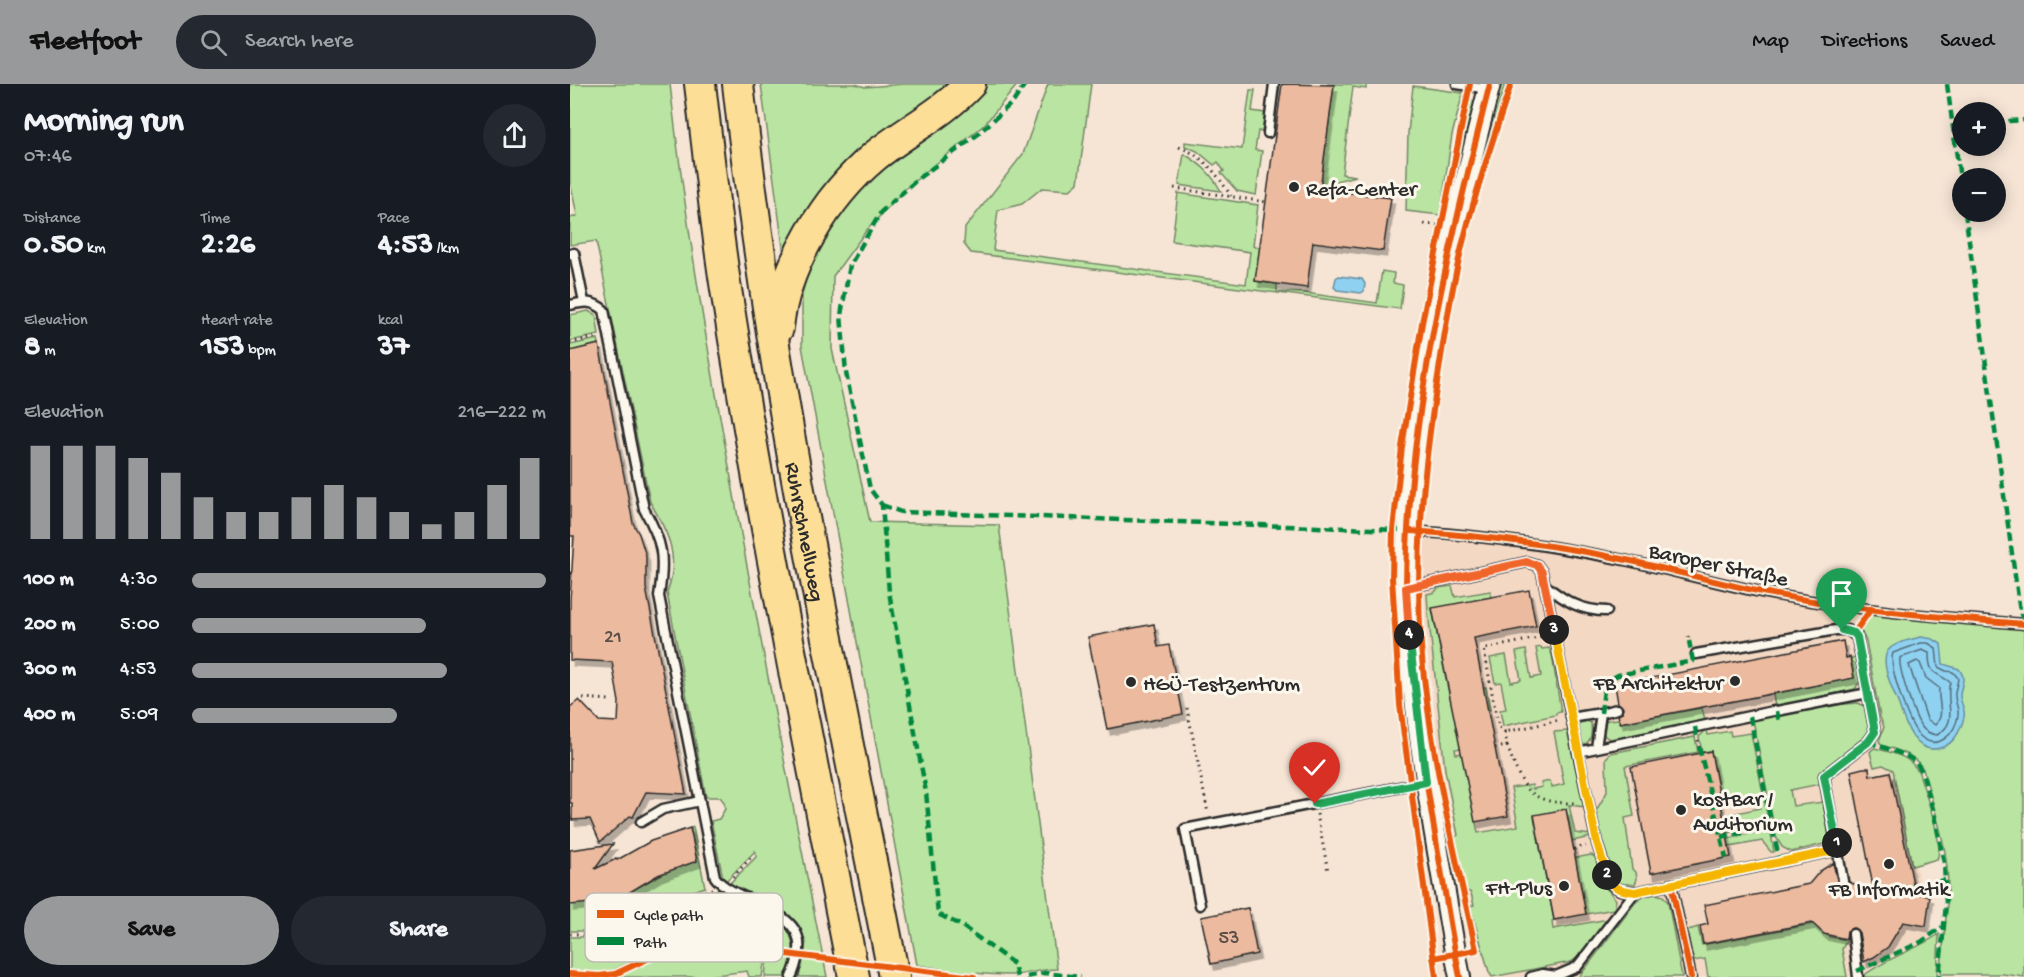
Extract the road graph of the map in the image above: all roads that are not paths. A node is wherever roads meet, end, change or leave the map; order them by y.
1 (700, 84) edge
2 (738, 84) edge
3 (970, 84) edge
4 (1274, 84) edge
5 (1457, 84) edge
6 (1490, 86) edge
7 (1268, 133) dead end
8 (570, 254) edge
9 (584, 302) junction
10 (570, 305) edge
11 (780, 376) junction
12 (1408, 531) junction
13 (1545, 585) junction
14 (1406, 588) junction
15 (1607, 611) dead end
16 (2024, 624) edge
17 (1696, 654) dead end
18 (1868, 693) junction
19 (1617, 709) dead end
20 (1601, 713) junction
21 (1571, 718) junction
22 (1596, 748) junction
23 (1578, 752) junction
24 (1426, 782) junction
25 (700, 801) junction
26 (641, 822) dead end
27 (1838, 850) junction
28 (1843, 881) dead end
29 (1671, 884) junction
30 (1635, 892) junction
31 (737, 893) edge
32 (1200, 905) dead end
33 (783, 919) edge
34 (1853, 934) dead end
35 (1557, 976) edge
36 (790, 977) edge
37 (854, 977) edge
38 (894, 977) edge
39 (1460, 977) edge
40 (1532, 977) edge
41 (1691, 977) edge
42 (1858, 977) edge

1 - 37 highway, Ruhrschnellweg
2 - 11 highway, Ruhrschnellweg
3 - 11 highway
4 - 7 lane
5 - 6 lane
6 - 12 street
8 - 9 lane
9 - 10 lane
9 - 25 lane
11 - 38 highway, Ruhrschnellweg
12 - 14 street
12 - 16 lane, Baroper Straße
13 - 14 lane
13 - 15 lane
13 - 21 lane
14 - 24 street
17 - 18 lane
18 - 22 lane
18 - 27 lane
19 - 20 lane
20 - 21 lane
20 - 22 lane
21 - 23 lane
22 - 23 lane
23 - 30 lane
24 - 32 lane
24 - 39 street
25 - 26 lane
25 - 31 lane
27 - 28 lane
27 - 29 lane
29 - 30 lane
29 - 41 lane
30 - 35 lane
33 - 36 lane
34 - 42 lane
35 - 40 lane

